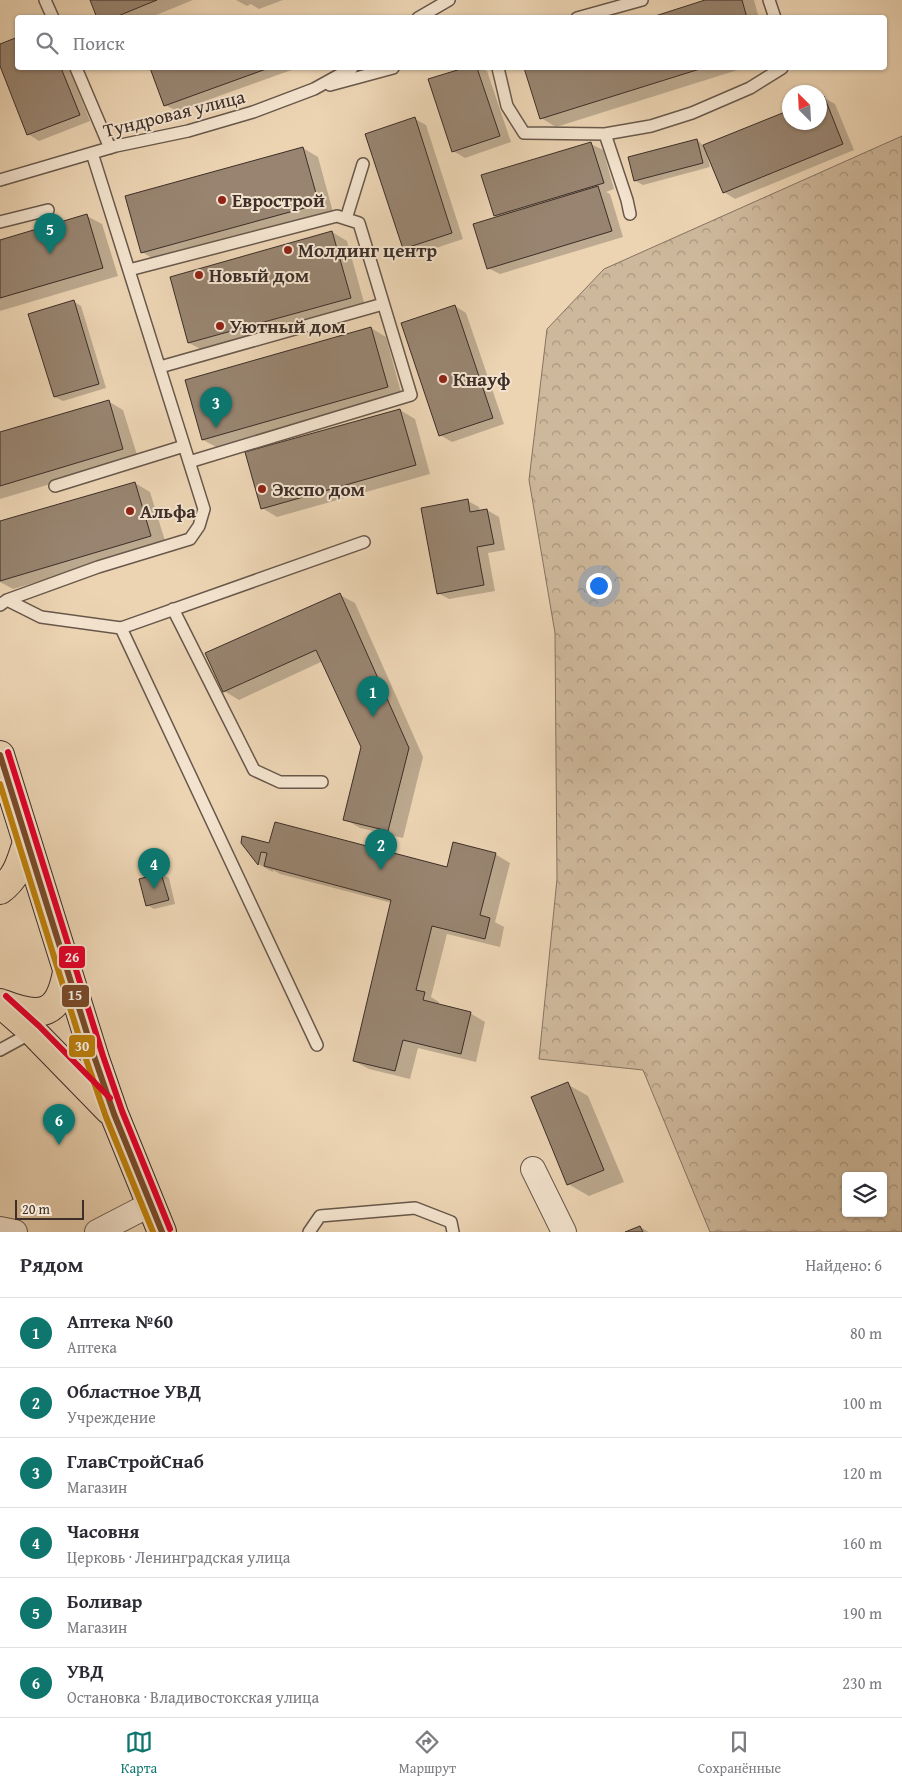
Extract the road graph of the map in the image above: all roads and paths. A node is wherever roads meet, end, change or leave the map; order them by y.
1 (36, 0) edge
2 (449, 0) edge
3 (642, 0) edge
4 (769, 0) edge
5 (49, 8) edge
6 (423, 15) edge
7 (588, 15) edge
8 (775, 15) edge
9 (77, 70) edge
10 (348, 70) edge
11 (385, 70) edge
12 (498, 70) edge
13 (779, 70) edge
14 (314, 89) junction
15 (606, 134) junction
16 (110, 148) junction
17 (92, 153) junction
18 (363, 164) dead end
19 (0, 180) edge
20 (48, 210) dead end
21 (630, 214) dead end
22 (346, 219) junction
23 (0, 222) edge
24 (129, 270) junction
25 (384, 304) junction
26 (160, 367) junction
27 (184, 446) junction
28 (189, 462) junction
29 (55, 486) dead end
30 (364, 542) dead end
31 (4, 602) edge
32 (173, 610) junction
33 (121, 628) junction
34 (0, 755) edge
35 (322, 782) dead end
36 (27, 842) junction
37 (0, 890) edge
38 (67, 972) junction
39 (0, 1003) edge
40 (33, 1032) junction
41 (317, 1045) dead end
42 (0, 1050) edge
43 (114, 1114) junction
44 (534, 1169) dead end
45 (151, 1204) junction
46 (0, 1229) edge
47 (15, 1232) edge
48 (97, 1232) edge
49 (162, 1232) edge
50 (309, 1232) edge
51 (454, 1232) edge
52 (564, 1232) edge

1 - 5 lane
2 - 6 lane
3 - 7 lane
4 - 8 lane
9 - 16 lane
10 - 14 lane, Тундровая улица
11 - 14 lane
12 - 15 lane
13 - 15 lane
14 - 16 lane, Тундровая улица
15 - 21 lane
16 - 17 lane, Тундровая улица
17 - 19 lane, Тундровая улица
17 - 24 lane
18 - 22 lane
20 - 23 lane
22 - 24 lane
22 - 25 lane
24 - 26 lane
25 - 26 lane
25 - 28 lane
26 - 27 lane
27 - 28 lane
27 - 29 lane
28 - 31 lane
30 - 32 lane
31 - 33 lane
32 - 33 lane
32 - 35 lane
33 - 41 lane
34 - 36 main road
36 - 37 main road
36 - 38 main road
38 - 39 main road
38 - 43 main road
39 - 40 main road
40 - 42 lane
40 - 43 main road
43 - 45 main road
44 - 52 street
45 - 48 street
45 - 49 main road
46 - 47 street
50 - 51 lane

